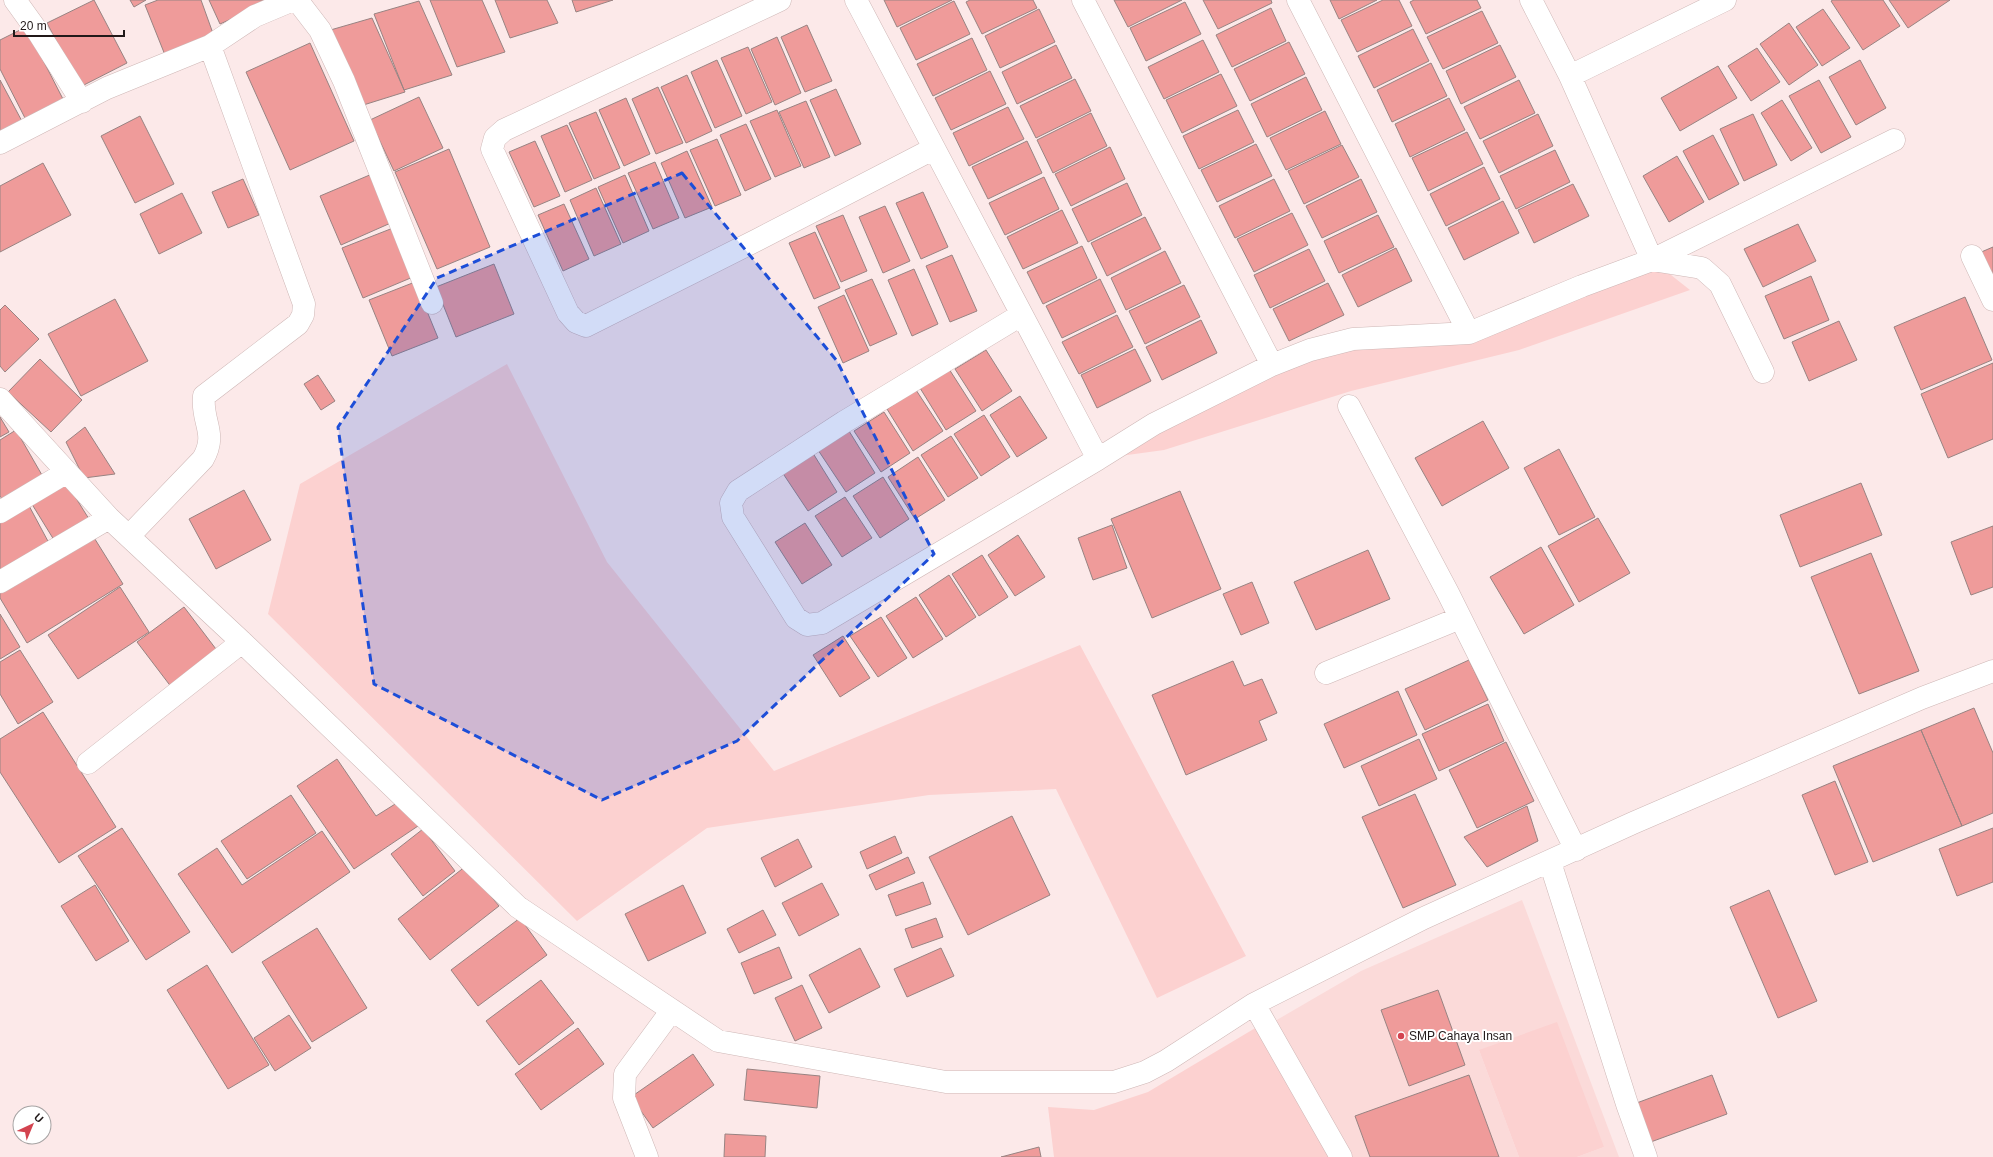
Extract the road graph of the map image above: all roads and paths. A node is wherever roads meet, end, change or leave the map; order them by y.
1 (15, 0) edge
2 (293, 0) edge
3 (297, 0) edge
4 (780, 0) edge
5 (856, 0) edge
6 (1082, 0) edge
7 (1298, 0) edge
8 (1531, 0) edge
9 (1725, 0) edge
10 (210, 46) junction
11 (1570, 76) junction
12 (82, 102) junction
13 (1894, 140) dead end
14 (0, 143) edge
15 (934, 149) junction
16 (1972, 256) dead end
17 (1652, 260) junction
18 (1993, 300) edge
19 (432, 303) dead end
20 (1021, 315) junction
21 (1469, 334) junction
22 (1272, 365) junction
23 (1763, 372) dead end
24 (0, 399) edge
25 (1349, 406) dead end
26 (1098, 460) junction
27 (67, 472) junction
28 (0, 512) edge
29 (110, 518) junction
30 (129, 536) junction
31 (0, 582) edge
32 (1460, 618) junction
33 (242, 642) junction
34 (1993, 671) edge
35 (1326, 673) dead end
36 (88, 763) dead end
37 (1576, 850) junction
38 (1550, 862) junction
39 (1254, 1004) junction
40 (672, 1010) junction
41 (647, 1157) edge
42 (1341, 1157) edge
43 (1646, 1157) edge

1 - 12 street
2 - 10 street
3 - 19 street
4 - 15 street
5 - 15 street
6 - 22 street
7 - 21 street
8 - 11 street
9 - 11 street
10 - 12 street
10 - 30 street
11 - 17 street
12 - 14 street
13 - 17 street
15 - 20 street
16 - 18 street
17 - 21 street
17 - 23 street
20 - 26 street
20 - 26 street
21 - 22 street
22 - 26 street
24 - 27 street
25 - 32 street
27 - 28 street
27 - 29 street
29 - 30 street
29 - 31 street
30 - 33 street
32 - 35 street
32 - 37 street
33 - 36 street
33 - 40 street
34 - 37 street
37 - 38 street
38 - 39 street
38 - 43 street
39 - 40 street
39 - 42 street
40 - 41 street

